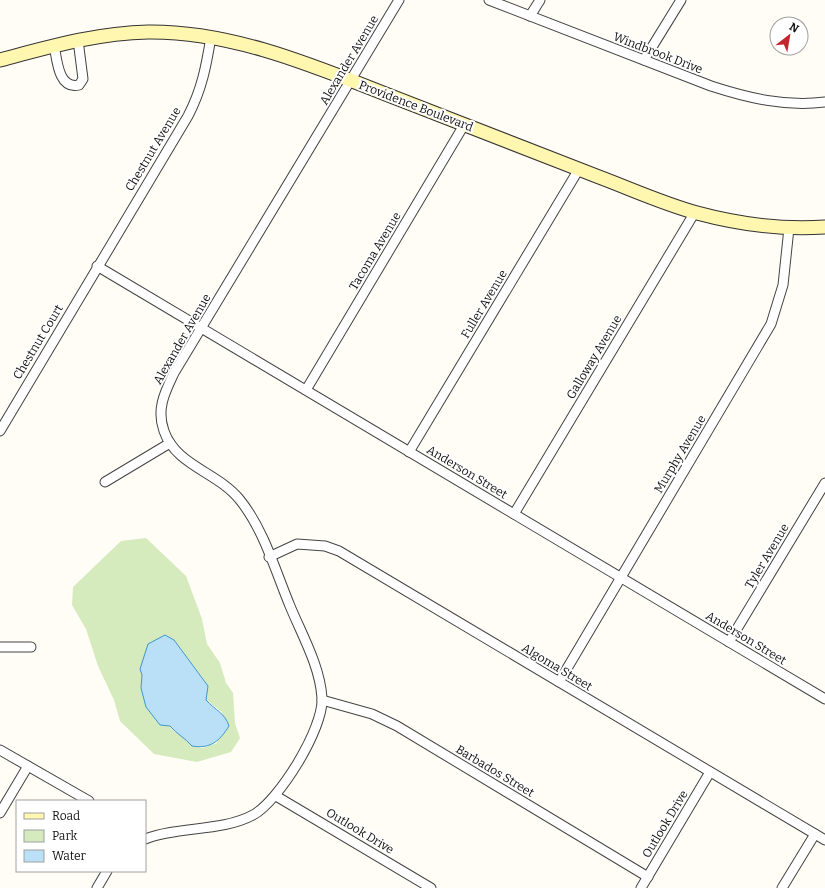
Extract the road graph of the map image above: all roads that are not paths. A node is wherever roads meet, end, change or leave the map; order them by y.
1 (399, 0) edge
2 (488, 0) edge
3 (540, 0) edge
4 (681, 0) edge
5 (530, 16) junction
6 (211, 37) junction
7 (78, 40) junction
8 (54, 45) junction
9 (0, 60) edge
10 (644, 60) junction
11 (351, 80) junction
12 (825, 102) edge
13 (464, 125) junction
14 (579, 169) junction
15 (695, 212) junction
16 (825, 227) edge
17 (790, 228) junction
18 (97, 266) junction
19 (200, 328) junction
20 (306, 390) junction
21 (0, 431) edge
22 (170, 443) junction
23 (409, 452) junction
24 (105, 482) dead end
25 (825, 483) edge
26 (514, 514) junction
27 (269, 557) junction
28 (620, 578) junction
29 (729, 642) junction
30 (0, 647) edge
31 (31, 647) dead end
32 (559, 682) junction
33 (825, 699) edge
34 (322, 700) junction
35 (0, 750) edge
36 (28, 766) junction
37 (710, 772) junction
38 (276, 796) junction
39 (87, 800) edge
40 (0, 813) edge
41 (814, 834) junction
42 (146, 839) edge
43 (825, 840) edge
44 (106, 872) edge
45 (648, 877) junction
46 (97, 888) edge
47 (431, 888) edge
48 (641, 888) edge
49 (782, 888) edge

1 - 11 street, Alexander Avenue
2 - 5 street, Windbrook Drive
3 - 5 street
4 - 10 street
5 - 10 street, Windbrook Drive
6 - 7 main road, Providence Boulevard
6 - 11 main road, Providence Boulevard
6 - 18 street, Chestnut Avenue
7 - 8 main road, Providence Boulevard
7 - 8 street
8 - 9 main road, Providence Boulevard
10 - 12 street, Windbrook Drive
11 - 13 main road, Providence Boulevard
11 - 19 street, Alexander Avenue
13 - 14 main road, Providence Boulevard
13 - 20 street, Tacoma Avenue
14 - 15 main road, Providence Boulevard
14 - 23 street, Fuller Avenue
15 - 17 main road, Providence Boulevard
15 - 26 street, Galloway Avenue
16 - 17 main road, Providence Boulevard
17 - 28 street, Murphy Avenue
18 - 19 street, Anderson Street
18 - 21 street, Chestnut Court
19 - 20 street, Anderson Street
19 - 22 street, Alexander Avenue
20 - 23 street, Anderson Street
22 - 24 street
22 - 27 street, Alexander Avenue
23 - 26 street, Anderson Street
25 - 29 street, Tyler Avenue
26 - 28 street, Anderson Street
27 - 32 street, Algoma Street
27 - 34 street, Alexander Avenue
28 - 29 street, Anderson Street
28 - 32 street, Murphy Avenue
29 - 33 street, Anderson Street
30 - 31 street
32 - 37 street, Algoma Street
34 - 38 street, Alexander Avenue
34 - 45 street, Barbados Street
35 - 36 street
36 - 39 street
36 - 40 street
37 - 41 street, Algoma Street
37 - 45 street, Outlook Drive
38 - 42 street, Alexander Avenue
38 - 47 street, Outlook Drive
41 - 43 street, Algoma Street
41 - 49 street
44 - 46 street
45 - 48 street, Outlook Drive

